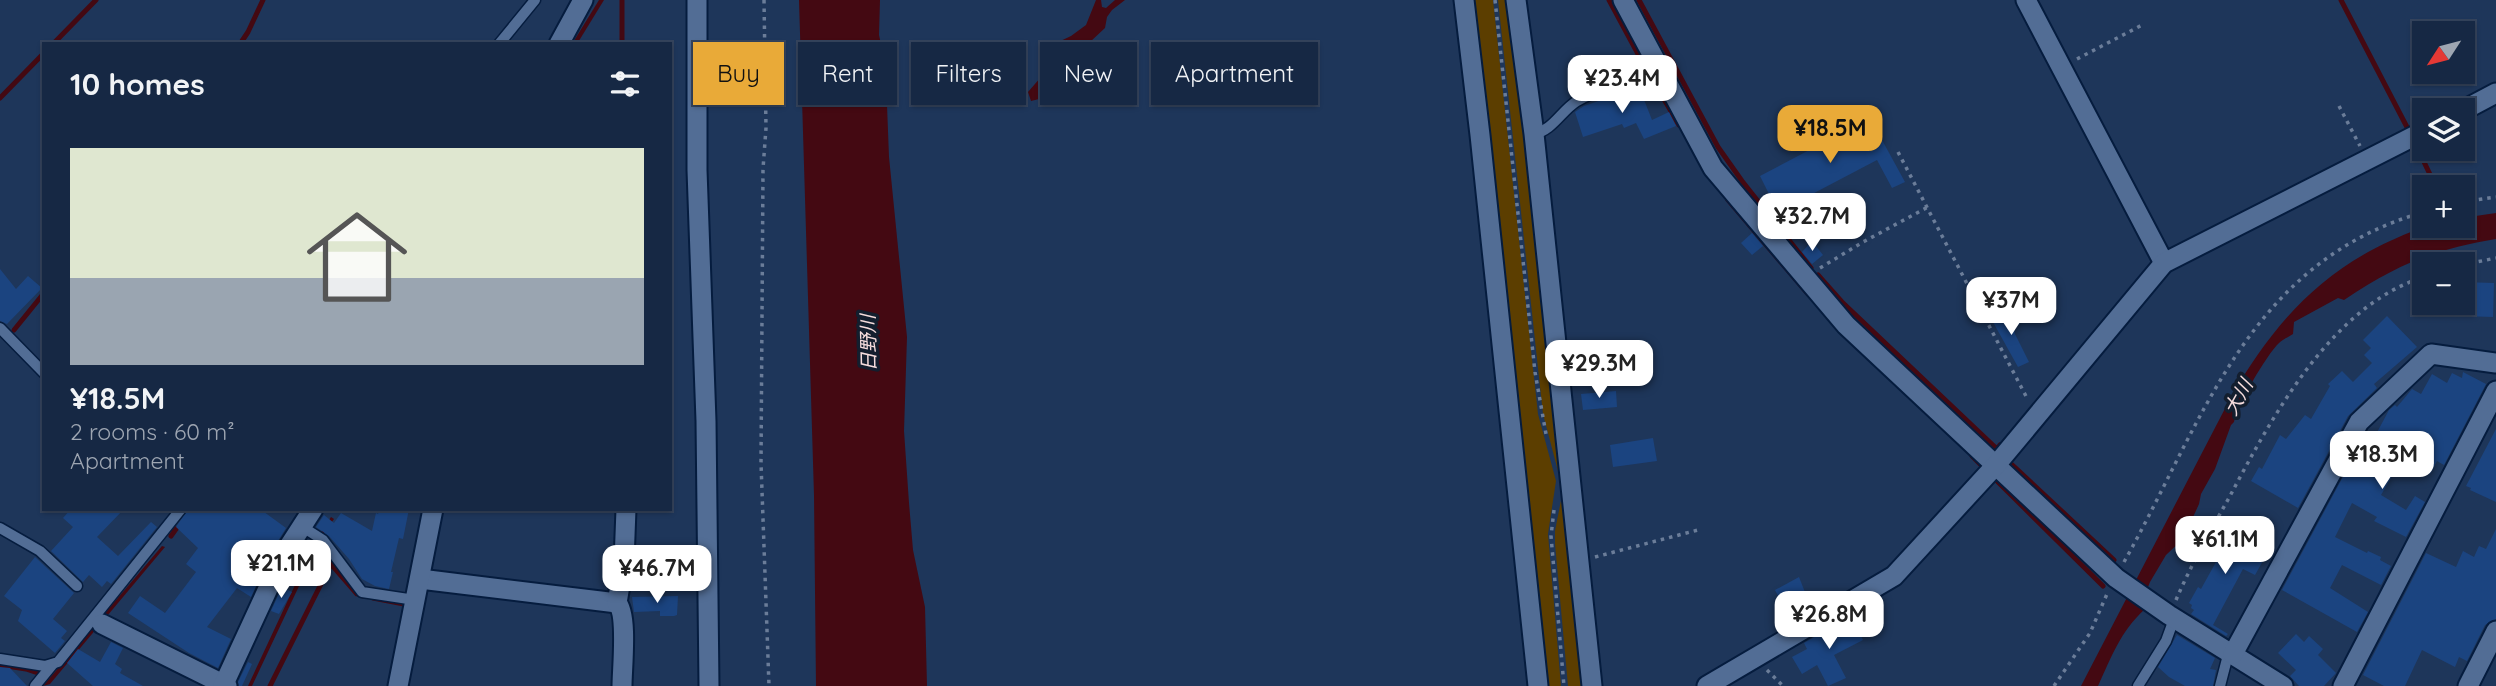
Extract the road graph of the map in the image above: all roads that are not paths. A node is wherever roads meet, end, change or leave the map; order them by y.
1 (535, 0) edge
2 (583, 0) edge
3 (697, 0) edge
4 (1464, 0) edge
5 (1516, 0) edge
6 (1623, 0) edge
7 (2026, 0) edge
8 (501, 42) edge
9 (560, 42) edge
10 (1662, 73) junction
11 (2496, 93) edge
12 (2475, 104) edge
13 (1534, 134) junction
14 (2412, 137) edge
15 (2164, 263) junction
16 (0, 328) edge
17 (2496, 363) edge
18 (42, 371) edge
19 (2496, 391) edge
20 (1996, 465) junction
21 (178, 511) edge
22 (313, 511) edge
23 (433, 511) edge
24 (626, 511) edge
25 (0, 528) edge
26 (313, 534) junction
27 (420, 579) junction
28 (77, 586) dead end
29 (416, 600) junction
30 (617, 603) junction
31 (2170, 615) junction
32 (102, 624) dead end
33 (2496, 631) edge
34 (2231, 652) junction
35 (0, 659) edge
36 (53, 663) junction
37 (224, 685) edge
38 (35, 686) edge
39 (398, 686) edge
40 (622, 686) edge
41 (709, 686) edge
42 (1538, 686) edge
43 (1592, 686) edge
44 (1707, 686) edge
45 (2138, 686) edge
46 (2220, 686) edge
47 (2283, 686) edge
48 (2343, 686) edge
49 (2468, 686) edge

1 - 8 lane
2 - 9 street
3 - 41 street
4 - 42 street
5 - 13 street
6 - 10 street
7 - 15 street
10 - 13 lane
10 - 20 street
11 - 12 street
13 - 43 street
14 - 15 street
15 - 20 street
16 - 18 lane
17 - 34 street
19 - 48 street
20 - 31 street
20 - 44 street
21 - 36 lane
22 - 26 street
23 - 27 street
24 - 30 street
25 - 28 lane
26 - 29 lane
26 - 37 street
27 - 29 street
27 - 30 street
29 - 39 street
30 - 40 street
31 - 34 street
31 - 45 lane
32 - 37 street
33 - 49 street
34 - 46 lane
34 - 47 street
35 - 36 lane
36 - 38 lane

